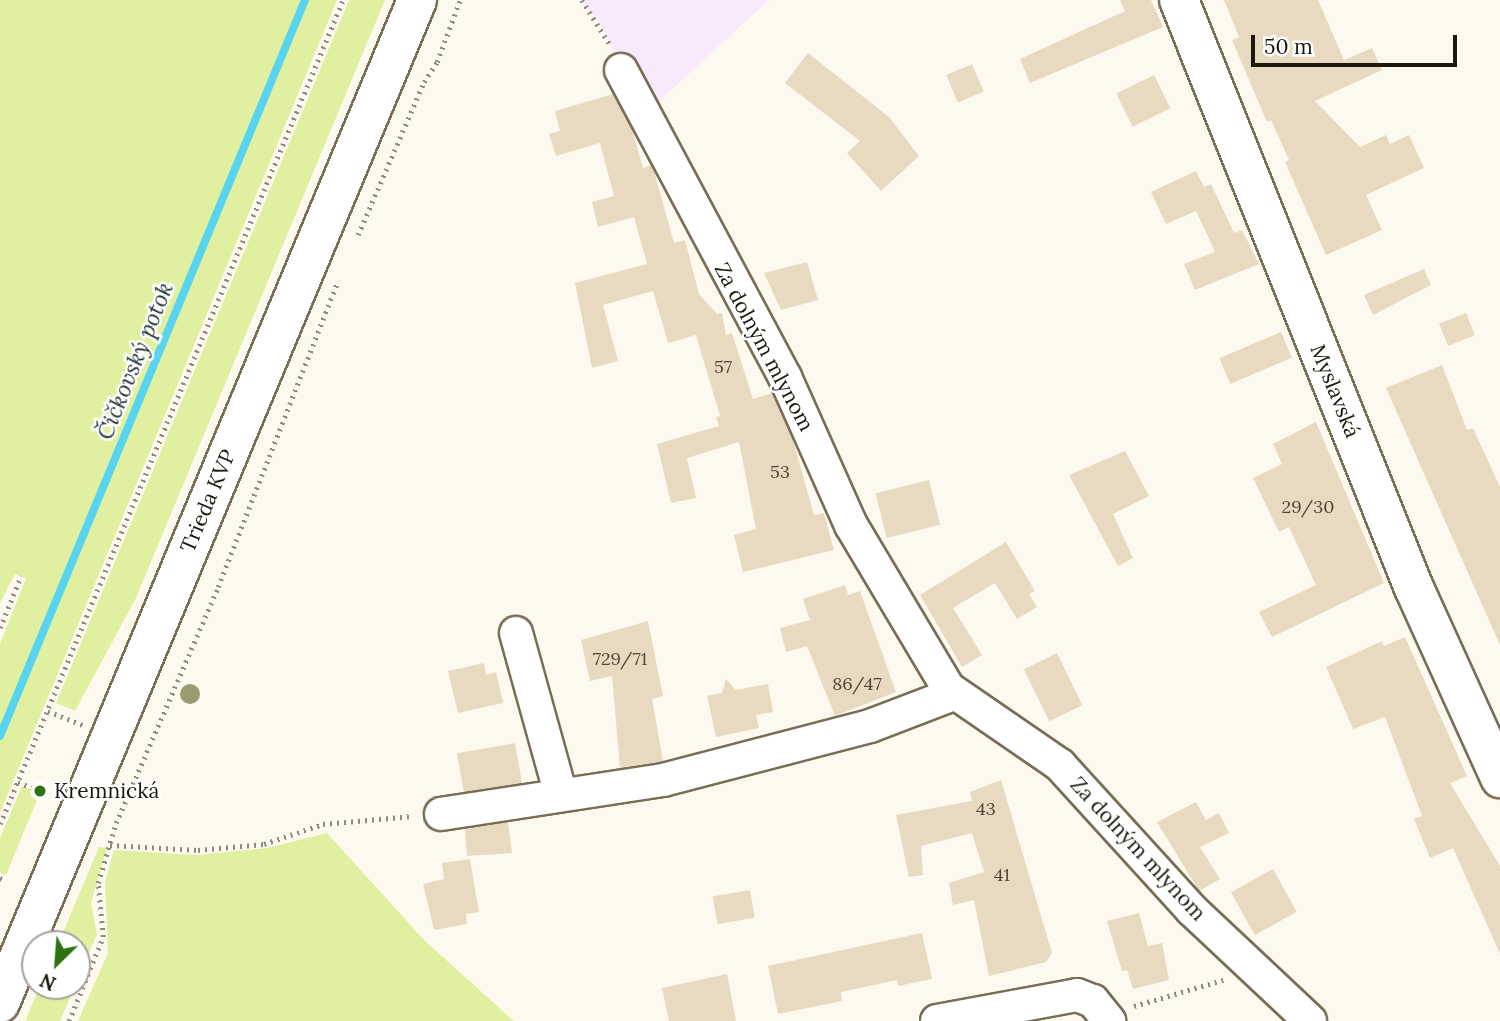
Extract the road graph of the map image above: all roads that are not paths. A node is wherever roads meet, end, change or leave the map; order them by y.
1 (417, 0) edge
2 (1178, 0) edge
3 (621, 70) road end
4 (516, 633) dead end
5 (954, 694) junction
6 (1500, 778) edge
7 (561, 795) junction
8 (441, 814) road end
9 (9, 955) edge
10 (0, 1003) edge
11 (1108, 1018) edge
12 (937, 1021) edge
13 (1310, 1021) edge

1 - 9 street, Trieda KVP
2 - 6 street, Myslavská
3 - 5 street, Za dolným mlynom
4 - 7 street
5 - 7 street
5 - 13 street, Za dolným mlynom
7 - 8 street
9 - 10 street, Trieda KVP
11 - 12 street

